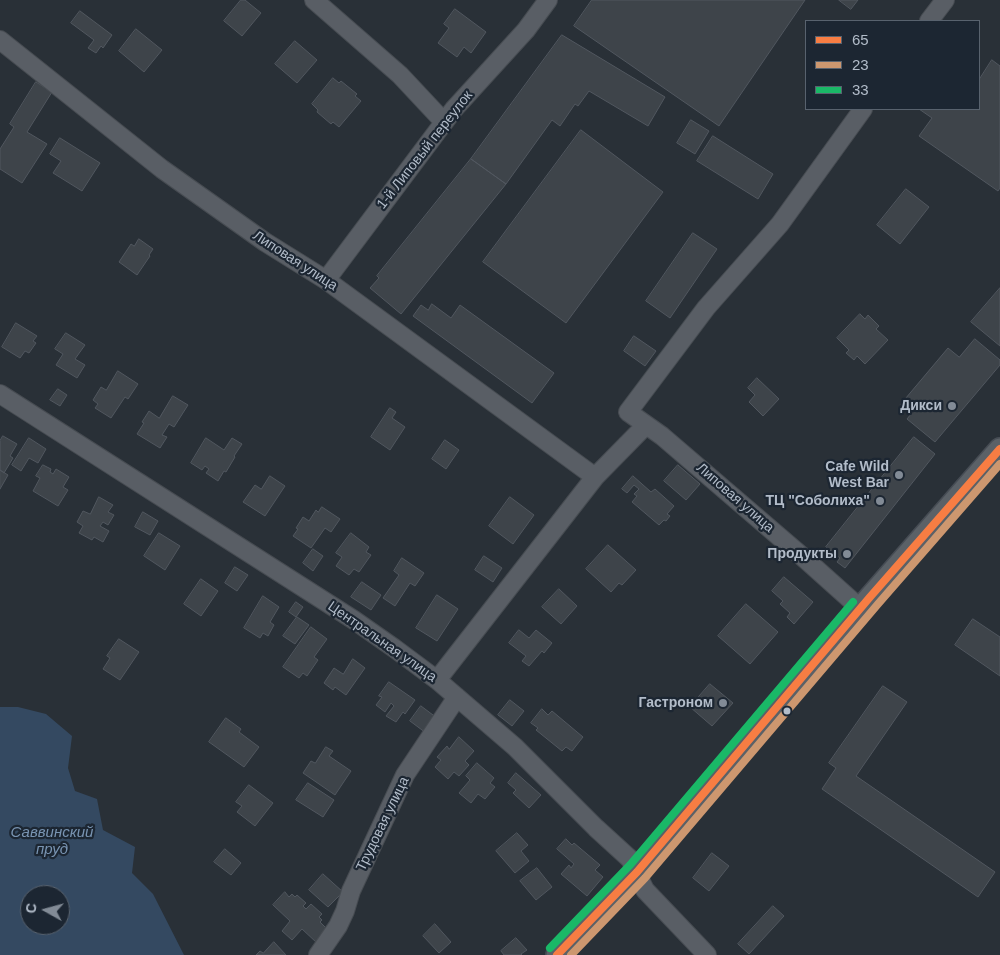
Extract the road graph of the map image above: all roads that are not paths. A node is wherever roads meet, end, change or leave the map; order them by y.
1 (314, 0) edge
2 (548, 0) edge
3 (945, 0) edge
4 (930, 20) edge
5 (0, 40) edge
6 (862, 110) edge
7 (444, 122) junction
8 (326, 280) junction
9 (0, 394) edge
10 (646, 425) junction
11 (1000, 449) edge
12 (595, 477) junction
13 (861, 608) junction
14 (437, 680) junction
15 (457, 697) junction
16 (637, 872) junction
17 (318, 955) edge
18 (558, 955) edge
19 (706, 955) edge

1 - 7 street
2 - 7 street, 1-й Липовый переулок
3 - 4 street
5 - 8 street, Липовая улица
6 - 10 street, Липовая улица
7 - 8 street, 1-й Липовый переулок
8 - 12 street, Липовая улица
9 - 14 street, Центральная улица
10 - 12 street
10 - 13 street, Липовая улица
11 - 13 main road
12 - 14 street
13 - 16 main road
14 - 15 street, Центральная улица
15 - 16 street, Центральная улица
15 - 17 street, Трудовая улица
16 - 18 main road
16 - 19 street, Центральная улица

